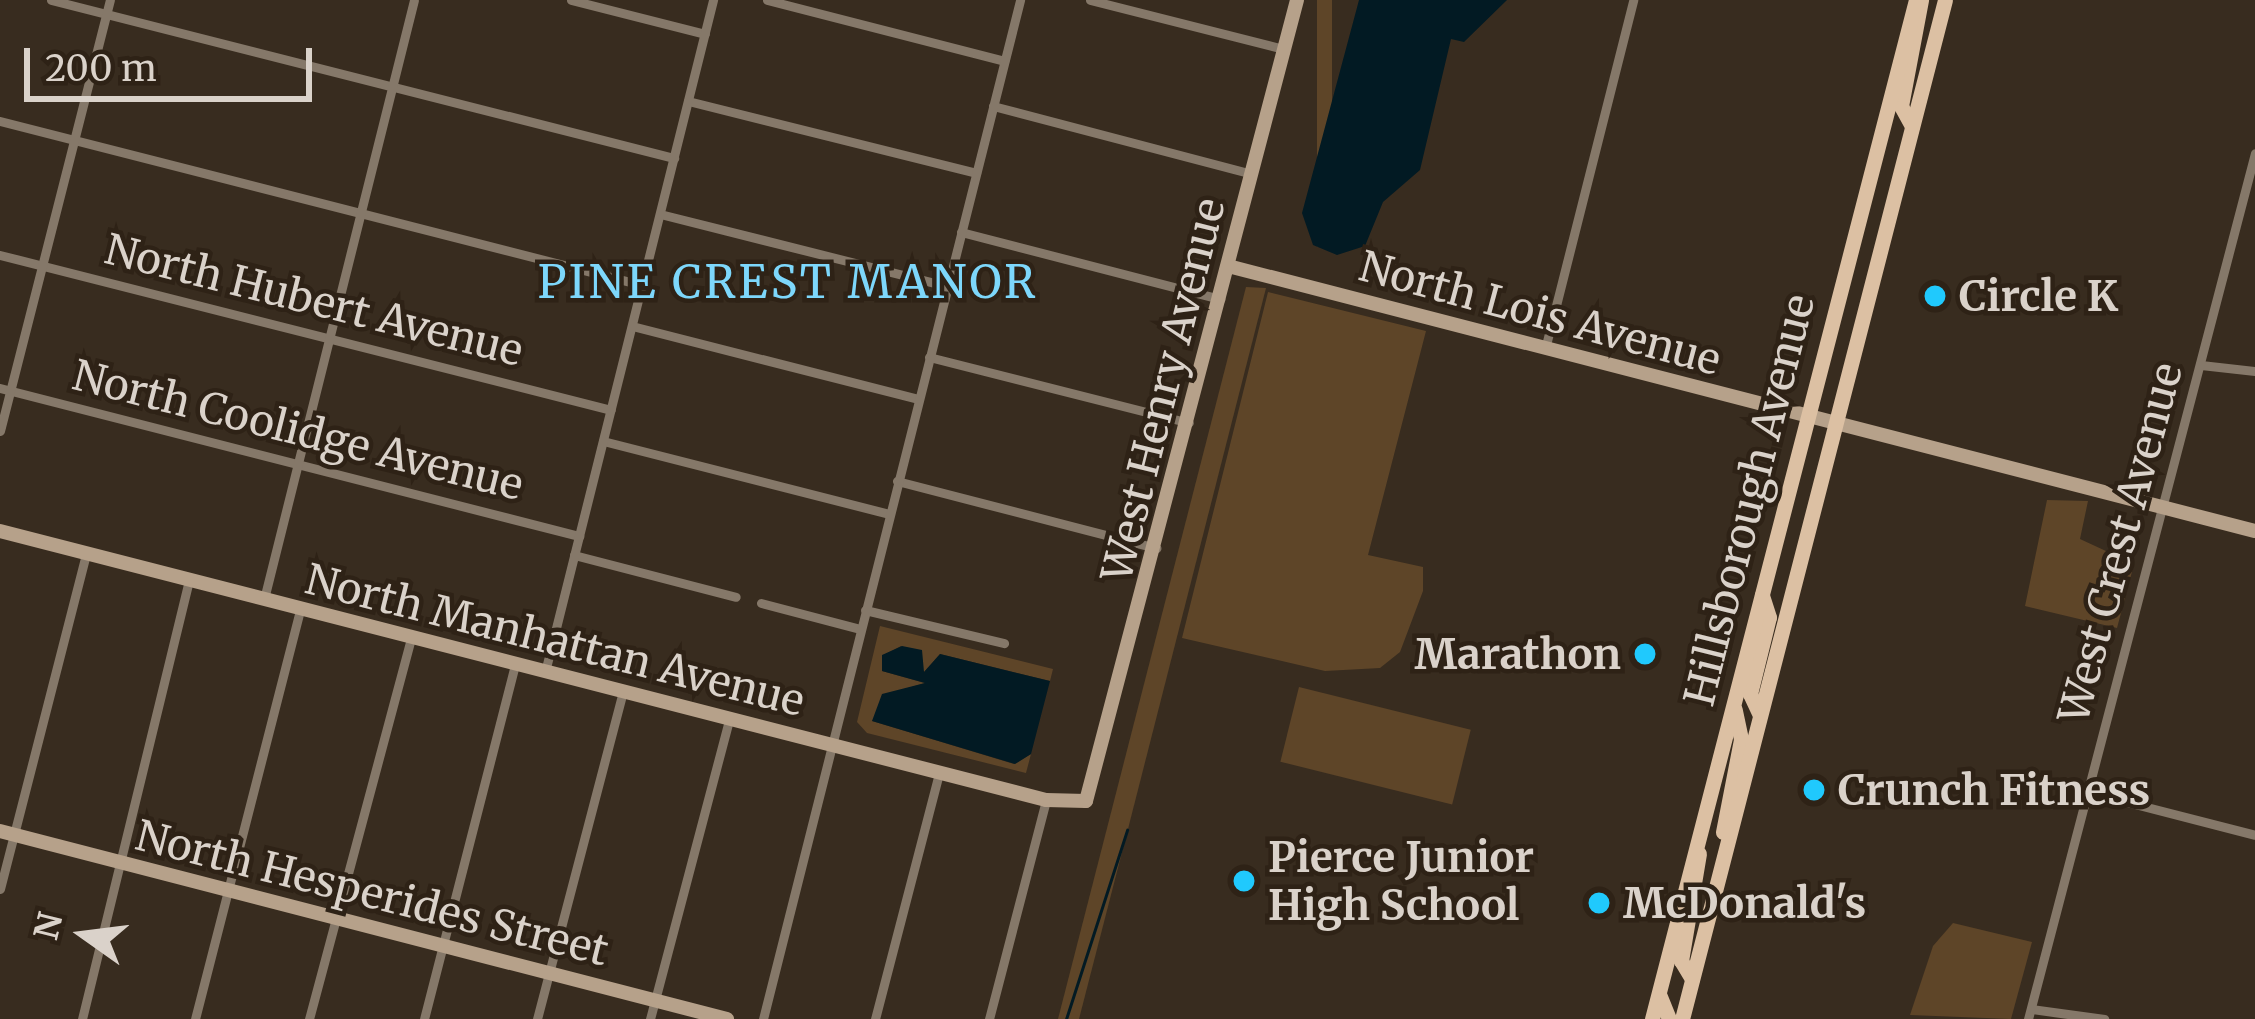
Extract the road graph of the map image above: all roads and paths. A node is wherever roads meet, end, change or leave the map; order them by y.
1 (51, 0) edge
2 (110, 0) edge
3 (414, 0) edge
4 (572, 0) edge
5 (713, 0) edge
6 (767, 0) edge
7 (1020, 0) edge
8 (1090, 0) edge
9 (1297, 0) edge
10 (1633, 0) edge
11 (1918, 0) edge
12 (1941, 6) edge
13 (106, 14) junction
14 (705, 34) junction
15 (1284, 49) junction
16 (1004, 61) junction
17 (392, 87) junction
18 (688, 101) junction
19 (993, 106) junction
20 (0, 121) edge
21 (1912, 126) junction
22 (74, 140) junction
23 (2255, 153) edge
24 (674, 158) junction
25 (976, 172) junction
26 (1252, 174) junction
27 (361, 213) junction
28 (660, 214) junction
29 (961, 232) junction
30 (0, 255) edge
31 (42, 266) junction
32 (1228, 266) junction
33 (642, 285) junction
34 (947, 286) junction
35 (1220, 299) junction
36 (632, 326) junction
37 (329, 338) junction
38 (1545, 349) junction
39 (929, 357) junction
40 (2201, 364) junction
41 (2255, 371) edge
42 (5, 389) edge
43 (918, 399) junction
44 (611, 410) junction
45 (1807, 417) junction
46 (1189, 423) junction
47 (1834, 424) junction
48 (0, 431) edge
49 (603, 441) junction
50 (298, 464) junction
51 (898, 481) junction
52 (2165, 508) junction
53 (889, 514) junction
54 (0, 531) edge
55 (2255, 531) edge
56 (579, 536) junction
57 (1157, 548) junction
58 (86, 554) junction
59 (574, 555) junction
60 (190, 580) junction
61 (1762, 592) junction
62 (736, 597) dead end
63 (264, 599) junction
64 (761, 603) dead end
65 (300, 609) junction
66 (865, 610) junction
67 (860, 629) junction
68 (411, 637) junction
69 (1004, 643) dead end
70 (515, 664) junction
71 (545, 672) junction
72 (623, 692) junction
73 (1733, 704) junction
74 (1759, 713) junction
75 (729, 719) junction
76 (830, 745) junction
77 (939, 773) junction
78 (2088, 792) junction
79 (1090, 795) joint
80 (1046, 800) junction
81 (7, 833) edge
82 (2255, 835) edge
83 (1726, 841) junction
84 (1697, 844) junction
85 (121, 863) junction
86 (0, 889) edge
87 (228, 891) junction
88 (335, 918) junction
89 (442, 946) junction
90 (549, 973) junction
91 (1692, 980) junction
92 (1659, 994) junction
93 (654, 1000) junction
94 (2030, 1014) edge
95 (82, 1019) edge
96 (195, 1019) edge
97 (309, 1019) edge
98 (424, 1019) edge
99 (537, 1019) edge
100 (650, 1019) edge
101 (727, 1019) edge
102 (763, 1019) edge
103 (875, 1019) edge
104 (989, 1019) edge
105 (1652, 1019) edge
106 (1670, 1019) edge
107 (1682, 1019) edge
108 (2104, 1019) edge

1 - 13 street
2 - 13 street
3 - 17 street
4 - 14 street
5 - 14 street
6 - 16 street
7 - 16 street
8 - 15 street
9 - 15 street, West Henry Avenue
10 - 38 street
11 - 21 main road
11 - 45 main road, Hillsborough Avenue
12 - 21 main road
13 - 17 street
13 - 22 street
14 - 18 street
15 - 26 street, West Henry Avenue
16 - 19 street
17 - 24 street
17 - 27 street
18 - 24 street
18 - 25 street
19 - 25 street
19 - 26 street
20 - 22 street
21 - 47 main road
22 - 27 street
22 - 31 street
23 - 40 street, West Crest Avenue
24 - 28 street
25 - 29 street
26 - 32 street, West Henry Avenue
27 - 33 street
27 - 37 street
28 - 33 street
28 - 34 street
29 - 34 street
29 - 35 street
30 - 31 street, North Hubert Avenue
31 - 37 street, North Hubert Avenue
31 - 42 street
32 - 35 street, West Henry Avenue
32 - 38 street, North Lois Avenue
33 - 36 street
34 - 39 street
35 - 46 street, West Henry Avenue
36 - 43 street
36 - 44 street
37 - 44 street, North Hubert Avenue
37 - 50 street
38 - 45 street, North Lois Avenue
39 - 43 street
39 - 46 street
40 - 41 street
40 - 52 street, West Crest Avenue
42 - 48 street
42 - 50 street, North Coolidge Avenue
43 - 51 street
44 - 49 street
45 - 47 street, North Lois Avenue
45 - 61 main road, Hillsborough Avenue
46 - 57 street, West Henry Avenue
47 - 52 street, North Lois Avenue
47 - 74 main road
49 - 53 street
49 - 56 street
50 - 56 street, North Coolidge Avenue
50 - 63 street
51 - 53 street
51 - 57 street
52 - 55 street, North Lois Avenue
52 - 78 street, West Crest Avenue
53 - 66 street
54 - 58 street, North Manhattan Avenue
56 - 59 street
57 - 79 street, West Henry Avenue
58 - 60 street, North Manhattan Avenue
58 - 81 street
59 - 62 street
59 - 71 street
60 - 63 street, North Manhattan Avenue
60 - 85 street
61 - 73 main road, Hillsborough Avenue
61 - 74 main road
63 - 65 street, North Manhattan Avenue
64 - 67 street
65 - 68 street, North Manhattan Avenue
65 - 87 street
66 - 67 street
66 - 69 street
67 - 76 street
68 - 70 street, North Manhattan Avenue
68 - 88 street
70 - 71 street, North Manhattan Avenue
70 - 89 street
71 - 72 street, North Manhattan Avenue
72 - 75 street, North Manhattan Avenue
72 - 90 street
73 - 83 main road
73 - 84 main road, Hillsborough Avenue
74 - 83 main road
75 - 76 street, North Manhattan Avenue
75 - 93 street
76 - 77 street, North Manhattan Avenue
76 - 102 street
77 - 80 street, North Manhattan Avenue
77 - 103 street
78 - 82 street
78 - 94 street, West Crest Avenue
79 - 80 street, North Manhattan Avenue
80 - 104 street
81 - 85 street, North Hesperides Street
81 - 86 street
83 - 91 main road
84 - 91 main road
84 - 92 main road, Hillsborough Avenue
85 - 87 street, North Hesperides Street
85 - 95 street
87 - 88 street, North Hesperides Street
87 - 96 street
88 - 89 street, North Hesperides Street
88 - 97 street
89 - 90 street, North Hesperides Street
89 - 98 street
90 - 93 street, North Hesperides Street
90 - 99 street
91 - 107 main road
92 - 105 main road, Hillsborough Avenue
92 - 106 main road
93 - 100 street
93 - 101 street, North Hesperides Street
94 - 108 street

